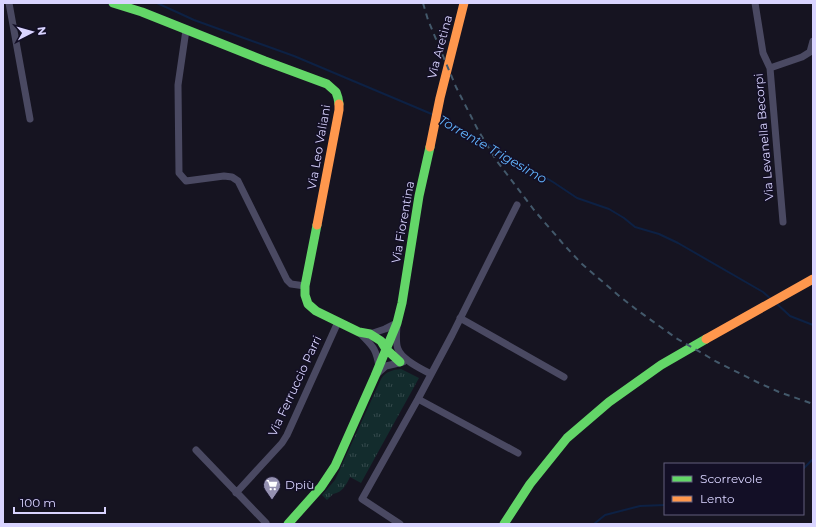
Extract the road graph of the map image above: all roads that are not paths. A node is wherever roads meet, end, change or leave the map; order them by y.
1 (9, 3) edge
2 (112, 3) edge
3 (464, 3) edge
4 (755, 3) edge
5 (186, 30) junction
6 (813, 41) edge
7 (770, 68) junction
8 (440, 98) joint
9 (30, 119) dead end
10 (518, 205) dead end
11 (783, 222) dead end
12 (813, 279) edge
13 (305, 286) junction
14 (460, 318) junction
15 (338, 322) junction
16 (397, 324) junction
17 (359, 332) junction
18 (370, 334) junction
19 (373, 346) junction
20 (386, 349) junction
21 (398, 350) junction
22 (405, 362) junction
23 (377, 372) junction
24 (431, 374) junction
25 (564, 377) dead end
26 (418, 399) junction
27 (196, 450) dead end
28 (518, 453) dead end
29 (236, 493) junction
30 (266, 523) dead end
31 (288, 524) edge
32 (400, 524) edge
33 (504, 524) edge

1 - 9 street
2 - 5 street, Via Leo Valiani
3 - 8 street, Via Aretina
4 - 7 street, Via Levanella Becorpi
5 - 13 street
5 - 13 street, Via Leo Valiani
6 - 7 street
7 - 11 street, Via Levanella Becorpi
8 - 16 street, Via Fiorentina
10 - 14 street
12 - 33 street
13 - 15 street, Via Leo Valiani
14 - 24 street
14 - 25 street
15 - 17 street, Via Leo Valiani
15 - 29 street, Via Ferruccio Parri
16 - 18 street, Via Leo Valiani
16 - 20 street, Via Fiorentina
16 - 21 street
17 - 18 street, Via Leo Valiani
17 - 19 street
18 - 20 street
19 - 20 street
19 - 23 street
20 - 21 street
20 - 22 street
20 - 23 street, Via Fiorentina
21 - 22 street
22 - 23 street
22 - 24 street
23 - 31 street, Via Fiorentina
24 - 26 street
26 - 28 street
26 - 32 street
27 - 29 street
29 - 30 street

